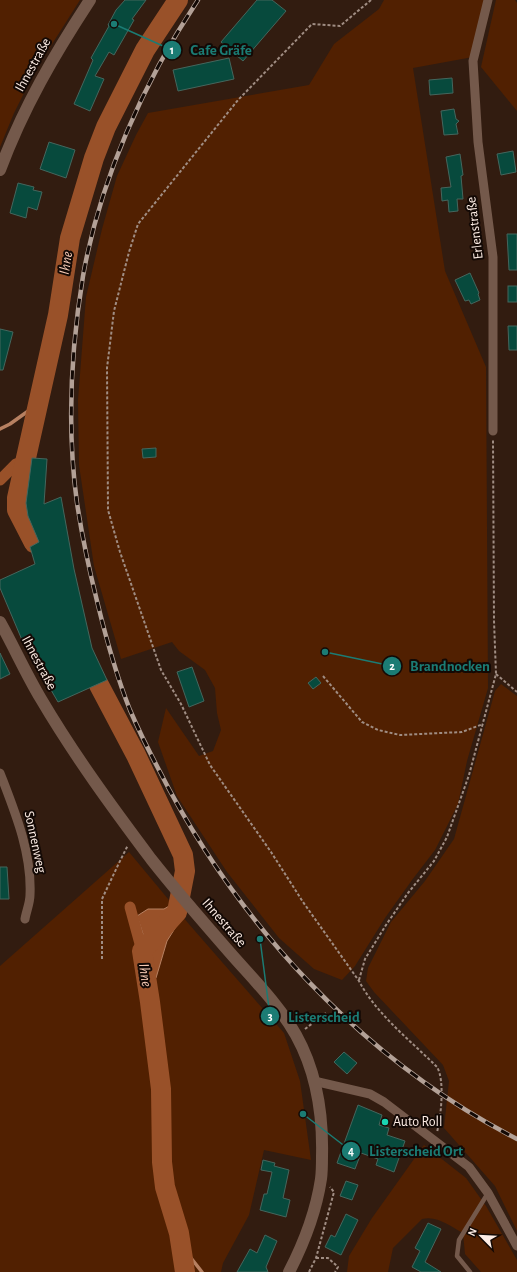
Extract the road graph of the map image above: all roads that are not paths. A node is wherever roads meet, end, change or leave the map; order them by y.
1 (90, 0) edge
2 (488, 0) edge
3 (0, 170) edge
4 (493, 431) road end
5 (0, 622) edge
6 (0, 773) edge
7 (25, 920) dead end
8 (314, 1081) junction
9 (488, 1193) junction
10 (517, 1246) edge
11 (289, 1272) edge
12 (470, 1272) edge

1 - 3 main road, Ihnestraße
2 - 4 street, Erlenstraße
5 - 8 main road, Ihnestraße
6 - 7 street, Sonnenweg
8 - 9 street
8 - 11 main road, Ihnestraße
9 - 10 street
9 - 12 lane

